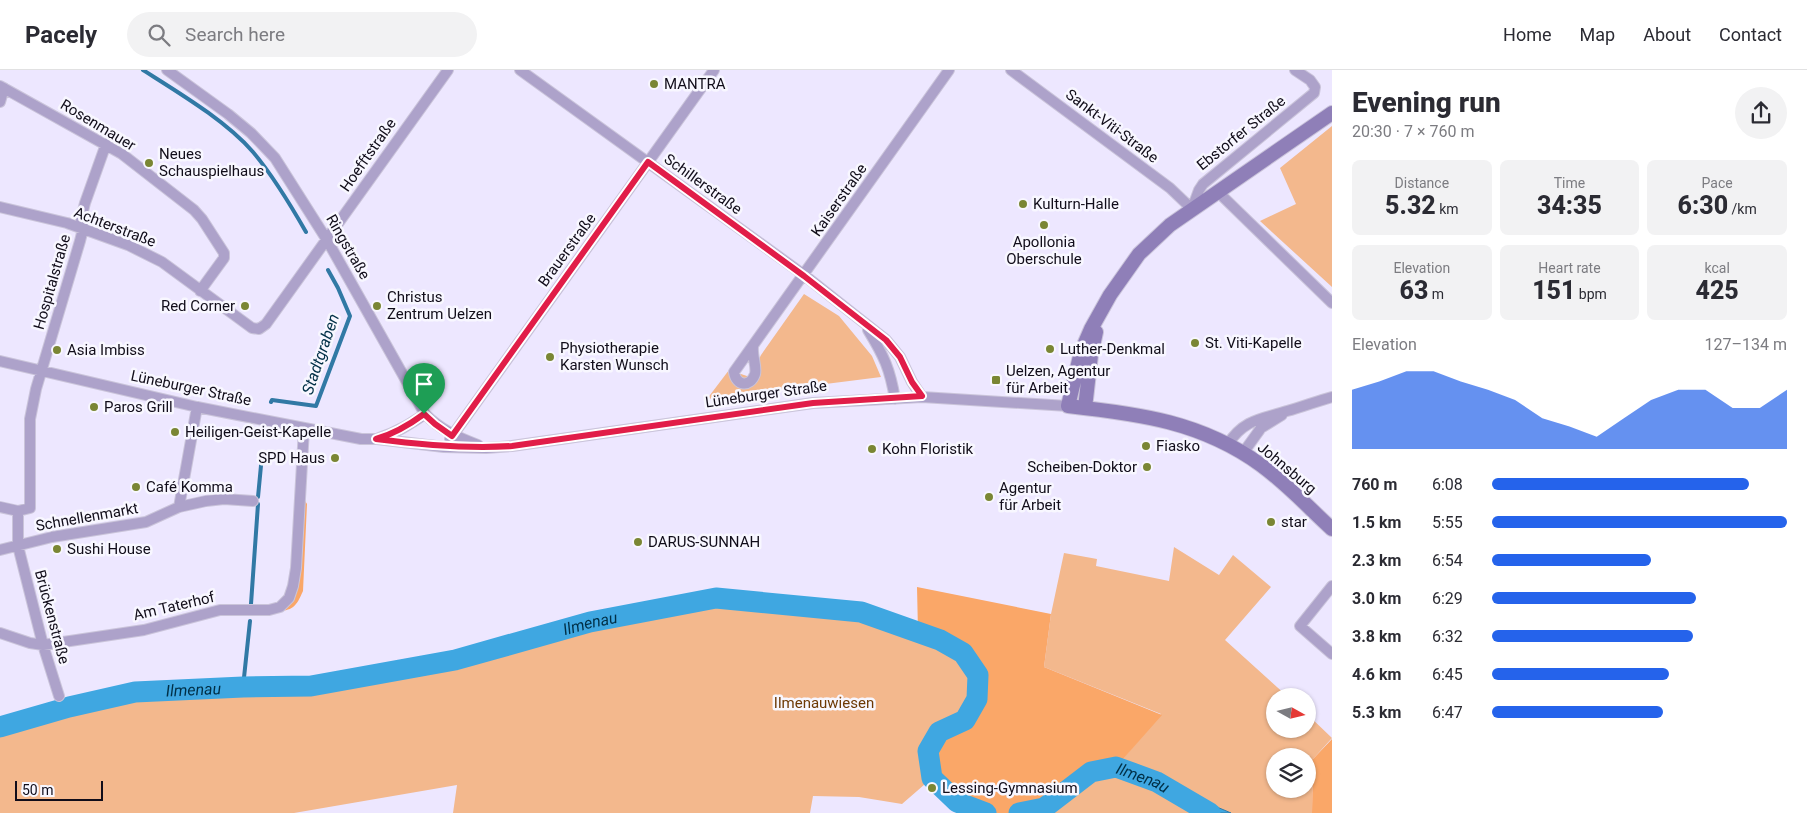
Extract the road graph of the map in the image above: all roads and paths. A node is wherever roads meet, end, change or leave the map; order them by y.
1 (166, 70) edge
2 (448, 70) edge
3 (520, 70) edge
4 (714, 70) edge
5 (949, 70) edge
6 (1012, 70) edge
7 (1294, 70) edge
8 (2, 87) edge
9 (0, 102) edge
10 (1332, 113) edge
11 (106, 144) junction
12 (648, 162) junction
13 (1218, 192) junction
14 (0, 207) edge
15 (1192, 209) junction
16 (83, 229) junction
17 (327, 240) junction
18 (804, 276) junction
19 (200, 291) junction
20 (1110, 295) junction
21 (1332, 303) edge
22 (865, 325) junction
23 (259, 329) joint
24 (752, 347) dead end
25 (0, 361) edge
26 (41, 372) junction
27 (922, 396) junction
28 (1332, 396) edge
29 (895, 399) junction
30 (1068, 406) junction
31 (197, 407) junction
32 (1085, 408) junction
33 (1287, 412) junction
34 (424, 414) junction
35 (304, 429) junction
36 (452, 436) junction
37 (376, 439) junction
38 (1228, 444) junction
39 (444, 447) junction
40 (486, 448) junction
41 (1243, 453) junction
42 (253, 501) dead end
43 (0, 507) edge
44 (179, 507) junction
45 (18, 511) junction
46 (1332, 529) edge
47 (18, 546) junction
48 (0, 550) edge
49 (1332, 586) edge
50 (0, 633) edge
51 (43, 645) junction
52 (1332, 654) edge
53 (59, 696) dead end

1 - 17 street, Ringstraße
2 - 17 street, Hoefftstraße
3 - 12 street, Schillerstraße
4 - 12 street, Brauerstraße
5 - 18 street, Kaiserstraße
6 - 15 street, Sankt-Viti-Straße
7 - 15 street, Ebstorfer Straße
8 - 9 street
8 - 11 street, Rosenmauer
10 - 13 main road, Ebstorfer Straße
11 - 16 street, Hospitalstraße
11 - 19 street, Rosenmauer
12 - 18 street, Schillerstraße
12 - 36 street, Brauerstraße
13 - 15 main road, Ebstorfer Straße
13 - 21 street
14 - 16 street, Achterstraße
15 - 20 main road, Ebstorfer Straße
16 - 19 street, Achterstraße
16 - 26 street, Hospitalstraße
17 - 23 street, Hoefftstraße
17 - 34 street, Ringstraße
18 - 22 street, Schillerstraße
18 - 24 street, Kaiserstraße
19 - 23 street, Achterstraße
20 - 30 main road, Ebstorfer Straße
20 - 32 main road, Ebstorfer Straße
22 - 27 street, Schillerstraße
22 - 29 street, Schillerstraße
25 - 26 street, Lüneburger Straße
26 - 31 street, Lüneburger Straße
26 - 45 street, Hospitalstraße
27 - 29 street, Lüneburger Straße
27 - 30 street, Lüneburger Straße
28 - 33 street
29 - 40 street, Lüneburger Straße
30 - 32 main road, Lüneburger Straße
31 - 35 street, Lüneburger Straße
31 - 44 street
32 - 38 main road, Lüneburger Straße
33 - 38 street
33 - 41 street
34 - 36 street, Ringstraße
34 - 37 street, Lüneburger Straße
35 - 37 street, Lüneburger Straße
35 - 51 street, Am Taterhof
36 - 39 street, Brauerstraße
36 - 40 street, Ringstraße
37 - 39 street, Lüneburger Straße
38 - 41 main road, Lüneburger Straße
39 - 40 street, Lüneburger Straße
41 - 46 main road, Johnsburg
42 - 44 street, Schnellenmarkt
43 - 45 street
44 - 47 street, Schnellenmarkt
45 - 47 street, Schnellenmarkt
47 - 48 street
47 - 51 street, Brückenstraße
49 - 52 street
50 - 51 street
51 - 53 street, Brückenstraße

